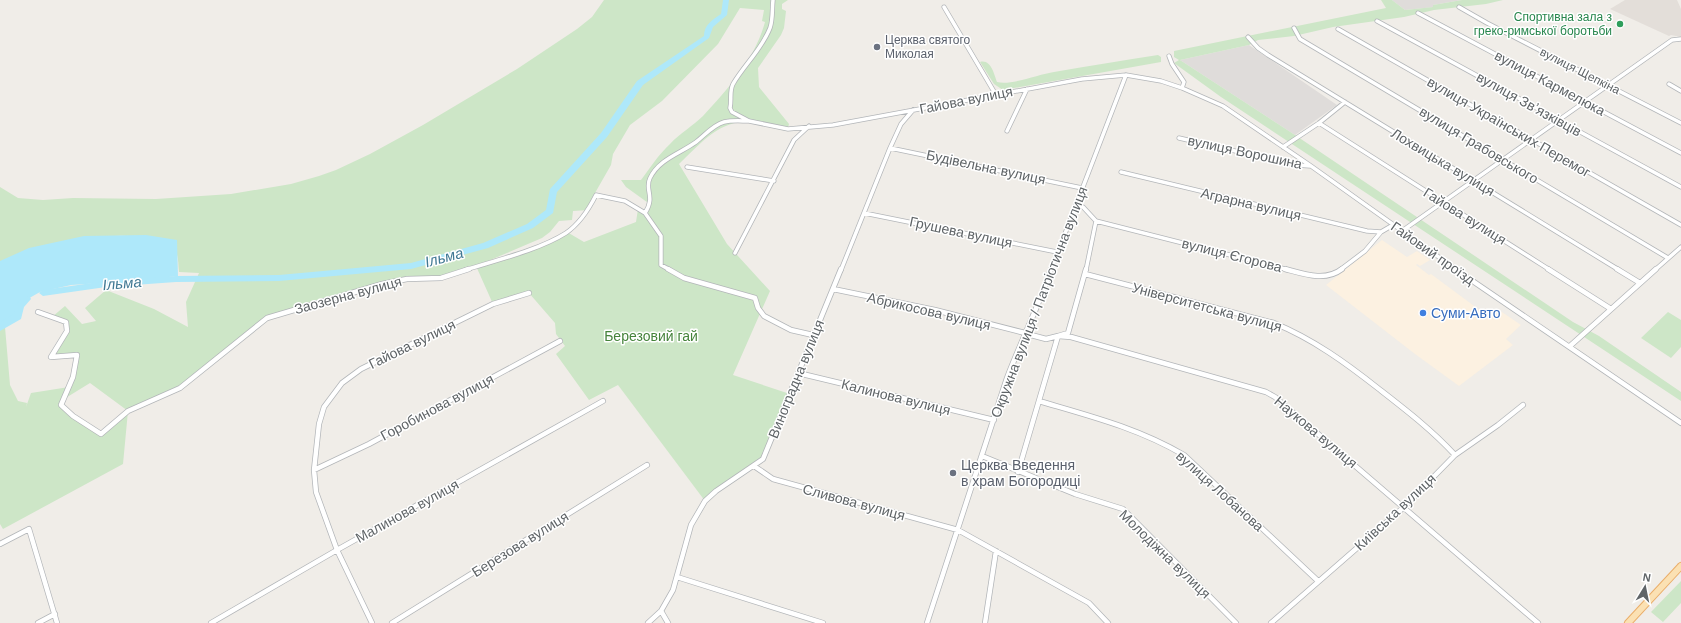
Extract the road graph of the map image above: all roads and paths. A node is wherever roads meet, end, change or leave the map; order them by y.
1 (773, 0) edge
2 (944, 7) dead end
3 (1459, 7) dead end
4 (1418, 13) dead end
5 (1377, 21) dead end
6 (1294, 28) dead end
7 (1338, 29) dead end
8 (1248, 37) dead end
9 (1681, 39) edge
10 (1169, 56) dead end
11 (1126, 75) junction
12 (1669, 84) dead end
13 (1608, 86) junction
14 (1182, 88) junction
15 (1027, 89) junction
16 (1681, 91) edge
17 (996, 95) junction
18 (1346, 102) junction
19 (1585, 102) junction
20 (913, 110) junction
21 (1559, 120) junction
22 (749, 121) junction
23 (1319, 123) junction
24 (1681, 123) edge
25 (809, 126) junction
26 (1007, 131) dead end
27 (1179, 138) dead end
28 (1532, 140) junction
29 (1283, 147) junction
30 (890, 148) junction
31 (1681, 153) edge
32 (1503, 160) junction
33 (1311, 166) junction
34 (687, 167) dead end
35 (1121, 172) dead end
36 (1473, 180) junction
37 (774, 181) junction
38 (1681, 187) edge
39 (1082, 188) junction
40 (1441, 202) junction
41 (1076, 204) junction
42 (645, 213) junction
43 (864, 213) junction
44 (1096, 220) junction
45 (1393, 225) junction
46 (1681, 225) edge
47 (1402, 231) junction
48 (1381, 232) junction
49 (1681, 247) edge
50 (1057, 252) junction
51 (735, 253) dead end
52 (1668, 258) junction
53 (1085, 274) junction
54 (1640, 283) junction
55 (833, 289) junction
56 (529, 293) dead end
57 (1611, 309) junction
58 (38, 312) dead end
59 (1025, 334) junction
60 (813, 335) junction
61 (1032, 335) dead end
62 (1058, 336) junction
63 (560, 341) dead end
64 (1570, 346) junction
65 (798, 373) junction
66 (603, 401) dead end
67 (1039, 401) junction
68 (1523, 405) dead end
69 (994, 420) junction
70 (1681, 423) edge
71 (1455, 455) junction
72 (982, 456) junction
73 (647, 465) dead end
74 (754, 466) junction
75 (314, 470) junction
76 (1018, 472) junction
77 (1404, 506) junction
78 (958, 530) junction
79 (0, 544) edge
80 (337, 550) junction
81 (996, 551) junction
82 (1681, 566) edge
83 (677, 577) junction
84 (1318, 582) junction
85 (661, 612) junction
86 (55, 614) junction
87 (38, 623) edge
88 (57, 623) edge
89 (211, 623) edge
90 (372, 623) edge
91 (392, 623) edge
92 (648, 623) edge
93 (668, 623) edge
94 (822, 623) edge
95 (928, 623) edge
96 (985, 623) edge
97 (1108, 623) edge
98 (1236, 623) edge
99 (1271, 623) edge
100 (1538, 623) edge
101 (1628, 623) edge

1 - 22 street
2 - 17 street
3 - 13 street, вулиця Щепкіна
4 - 19 street, вулиця Кармелюка
5 - 21 street, вулиця Звʼязківців
6 - 32 street, вулиця Грабовського
7 - 28 street, вулиця Українських Перемог
8 - 18 street, Лохвицька вулиця
9 - 13 street
10 - 14 street
11 - 14 street, Гайова вулиця
11 - 15 street, Гайова вулиця
11 - 39 street, Окружна вулиця / Патріотична вулиця
12 - 16 street
13 - 19 street
13 - 24 street, вулиця Щепкіна
14 - 29 street, Гайовий проїзд
15 - 17 street, Гайова вулиця
15 - 26 street
17 - 20 street, Гайова вулиця
18 - 23 street
18 - 36 street, Лохвицька вулиця
19 - 21 street
19 - 31 street, вулиця Кармелюка
20 - 25 street, Гайова вулиця
20 - 30 street, Виноградна вулиця
21 - 28 street
21 - 38 street, вулиця Звʼязківців
22 - 25 street, Гайова вулиця
22 - 42 street
23 - 29 street
23 - 40 street, Гайова вулиця
25 - 37 street
27 - 33 street, вулиця Ворошина
28 - 32 street
28 - 46 street, вулиця Українських Перемог
29 - 33 street, Гайовий проїзд
30 - 39 street, Будівельна вулиця
30 - 43 street, Виноградна вулиця
32 - 36 street
32 - 52 street, вулиця Грабовського
33 - 45 street, Гайовий проїзд
34 - 37 street
35 - 48 street, Аграрна вулиця
36 - 40 street
36 - 54 street, Лохвицька вулиця
37 - 51 street
39 - 41 street, Окружна вулиця / Патріотична вулиця
40 - 47 street
40 - 57 street, Гайова вулиця
41 - 44 street, вулиця Єгорова
41 - 50 street, Окружна вулиця / Патріотична вулиця
42 - 58 street, Заозерна вулиця
42 - 60 street
43 - 50 street, Грушева вулиця
43 - 55 street, Виноградна вулиця
44 - 48 street, вулиця Єгорова
44 - 53 street
45 - 47 street, Гайовий проїзд
45 - 48 street, вулиця Єгорова
47 - 64 street, Гайовий проїзд
49 - 52 street
50 - 59 street, Окружна вулиця / Патріотична вулиця
52 - 54 street
53 - 62 street
53 - 71 street, Університетська вулиця
54 - 57 street
55 - 59 street, Абрикосова вулиця
55 - 60 street, Виноградна вулиця
56 - 75 street, Гайова вулиця
57 - 64 street
59 - 69 street, Окружна вулиця / Патріотична вулиця
60 - 65 street, Виноградна вулиця
61 - 62 street, Наукова вулиця
62 - 67 street
62 - 77 street, Наукова вулиця
63 - 75 street, Горобинова вулиця
64 - 70 street, Гайовий проїзд
65 - 69 street, Калинова вулиця
65 - 74 street, Виноградна вулиця
66 - 80 street, Малинова вулиця
67 - 76 street
67 - 84 street, вулиця Лобанова
68 - 71 street, Київська вулиця
69 - 72 street, Окружна вулиця / Патріотична вулиця
71 - 77 street, Київська вулиця
72 - 76 street, Молодіжна вулиця
72 - 78 street, Окружна вулиця / Патріотична вулиця
73 - 91 street, Березова вулиця
74 - 78 street, Сливова вулиця
74 - 83 street, Виноградна вулиця
75 - 80 street
76 - 98 street, Молодіжна вулиця
77 - 84 street, Київська вулиця
77 - 100 street, Наукова вулиця
78 - 81 street, Сливова вулиця
78 - 95 street, Окружна вулиця / Патріотична вулиця
79 - 86 street
80 - 89 street, Малинова вулиця
80 - 90 street
81 - 96 street
81 - 97 street, Сливова вулиця
82 - 101 main road
83 - 85 street, Виноградна вулиця
83 - 94 street
84 - 99 street, Київська вулиця
85 - 92 street, Виноградна вулиця
85 - 93 street
86 - 87 street
86 - 88 street

